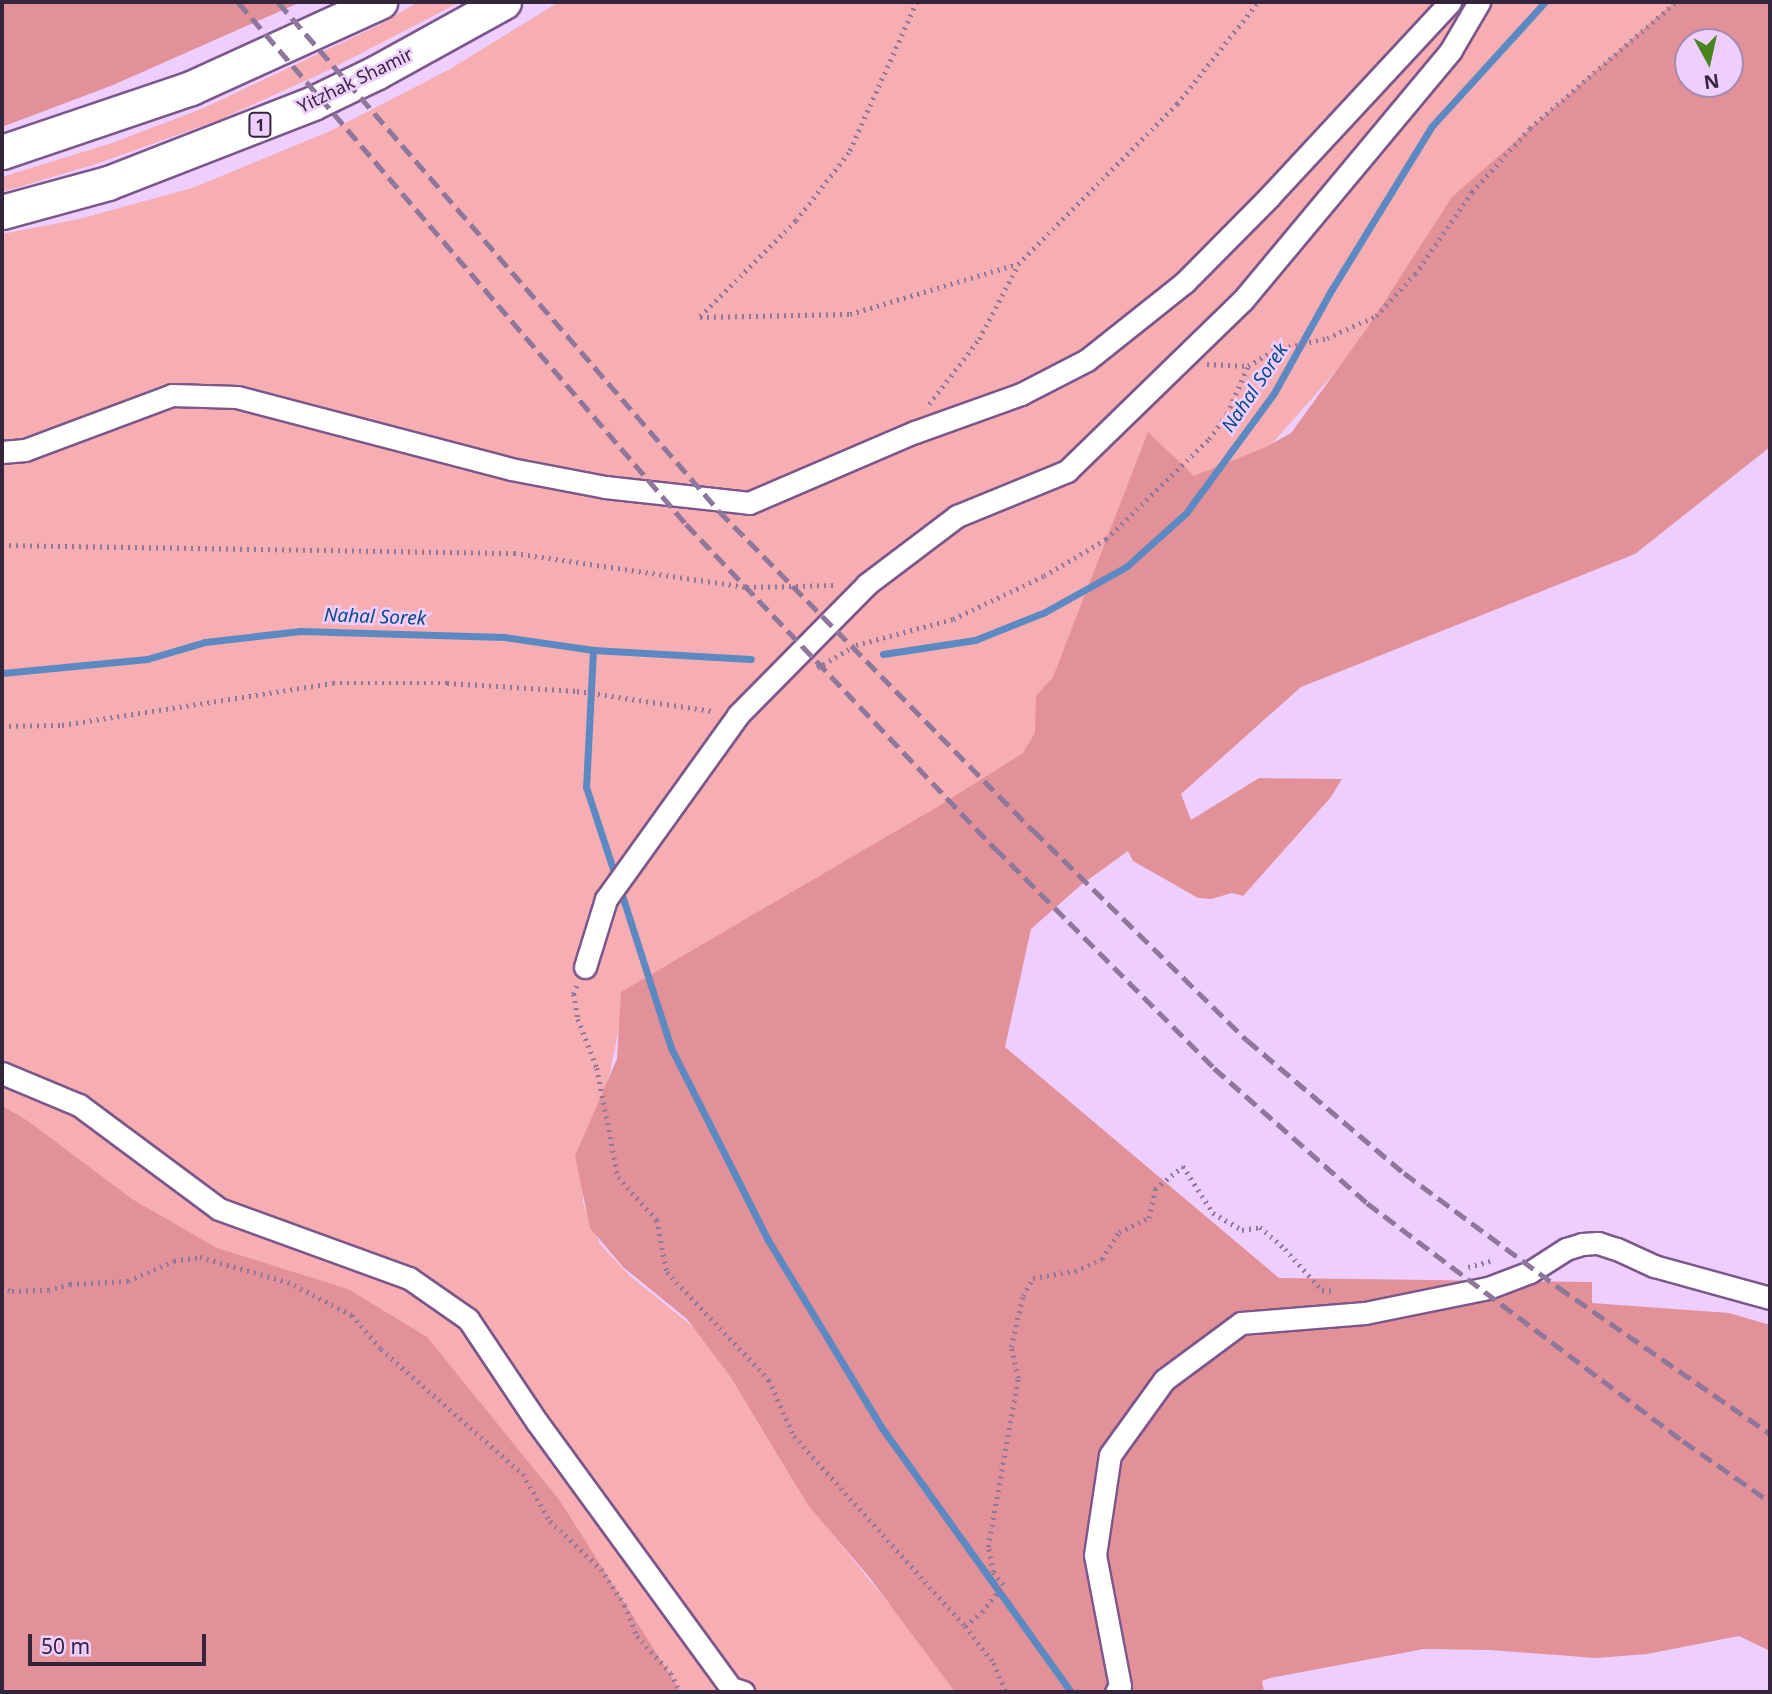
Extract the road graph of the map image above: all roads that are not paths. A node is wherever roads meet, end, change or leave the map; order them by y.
1 (380, 2) edge
2 (504, 2) edge
3 (1450, 2) edge
4 (1479, 2) edge
5 (2, 152) edge
6 (2, 212) edge
7 (2, 452) edge
8 (585, 967) road end
9 (2, 1073) edge
10 (1770, 1298) edge
11 (743, 1692) edge
12 (1116, 1692) edge

1 - 5 highway
2 - 6 highway, Yitzhak Shamir / 1
3 - 7 street
4 - 8 street
9 - 11 street
10 - 12 street

